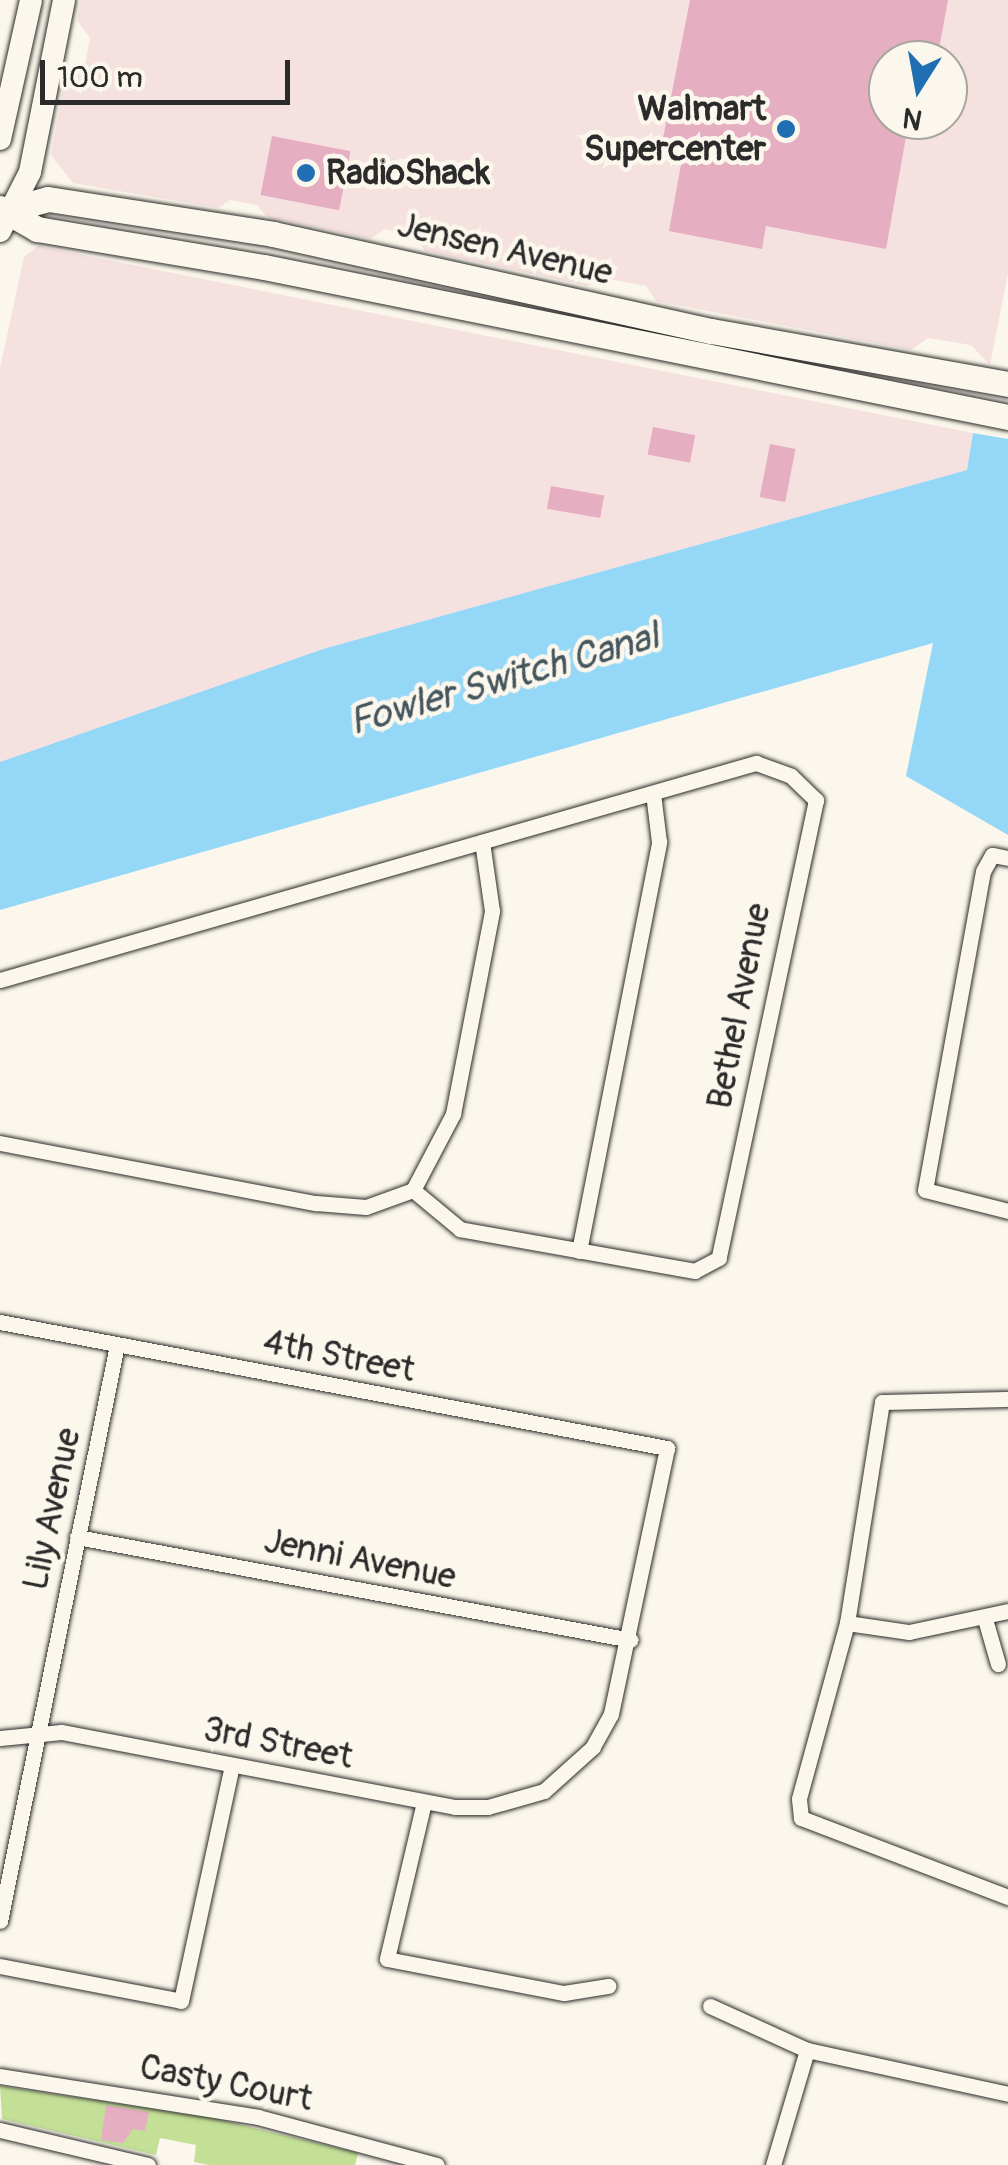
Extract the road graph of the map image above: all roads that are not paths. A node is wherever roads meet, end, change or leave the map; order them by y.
1 (31, 0) edge
2 (64, 0) edge
3 (0, 139) edge
4 (2, 210) edge
5 (303, 276) junction
6 (480, 280) junction
7 (623, 312) junction
8 (477, 313) junction
9 (632, 347) junction
10 (806, 349) junction
11 (949, 374) junction
12 (779, 375) junction
13 (997, 382) edge
14 (1008, 417) edge
15 (653, 793) junction
16 (482, 842) junction
17 (1000, 857) edge
18 (0, 980) edge
19 (0, 1143) edge
20 (413, 1190) junction
21 (1008, 1211) edge
22 (579, 1251) junction
23 (0, 1322) edge
24 (116, 1345) junction
25 (1008, 1399) edge
26 (77, 1537) junction
27 (1008, 1610) edge
28 (985, 1620) junction
29 (847, 1623) junction
30 (632, 1640) junction
31 (998, 1664) dead end
32 (37, 1734) junction
33 (0, 1738) edge
34 (232, 1765) junction
35 (424, 1802) junction
36 (1008, 1898) edge
37 (0, 1921) edge
38 (0, 1966) edge
39 (608, 1986) dead end
40 (710, 2006) dead end
41 (807, 2050) junction
42 (0, 2076) edge
43 (1008, 2094) edge
44 (0, 2130) edge
45 (108, 2161) edge
46 (141, 2164) edge
47 (437, 2165) edge
48 (773, 2165) edge

1 - 3 main road
2 - 4 main road
4 - 5 main road, Jensen Avenue
4 - 6 main road, Jensen Avenue
5 - 6 main road
5 - 8 main road, Jensen Avenue
6 - 7 main road, Jensen Avenue
7 - 8 main road
7 - 10 main road, Jensen Avenue
8 - 9 main road, Jensen Avenue
9 - 10 main road
9 - 12 main road, Jensen Avenue
10 - 11 main road, Jensen Avenue
11 - 12 main road
11 - 13 main road, Jensen Avenue
12 - 14 main road, Jensen Avenue
15 - 16 street, Bethel Avenue
15 - 22 street
15 - 22 street, Bethel Avenue
16 - 18 street, Bethel Avenue
16 - 20 street
17 - 21 street
19 - 20 street
20 - 22 street, Bethel Avenue
23 - 24 street, 4th Street
24 - 26 street, Lily Avenue
24 - 30 street, 4th Street
25 - 29 street
26 - 30 street, Jenni Avenue
26 - 32 street, Lily Avenue
27 - 28 street
28 - 29 street
28 - 31 street
29 - 36 street
30 - 35 street, 3rd Street
32 - 33 street, 3rd Street
32 - 34 street, 3rd Street
32 - 37 street, Lily Avenue
34 - 35 street, 3rd Street
34 - 38 street
35 - 39 street
40 - 41 street
41 - 43 street
41 - 48 street
42 - 47 street, Casty Court
44 - 45 street
45 - 46 street

